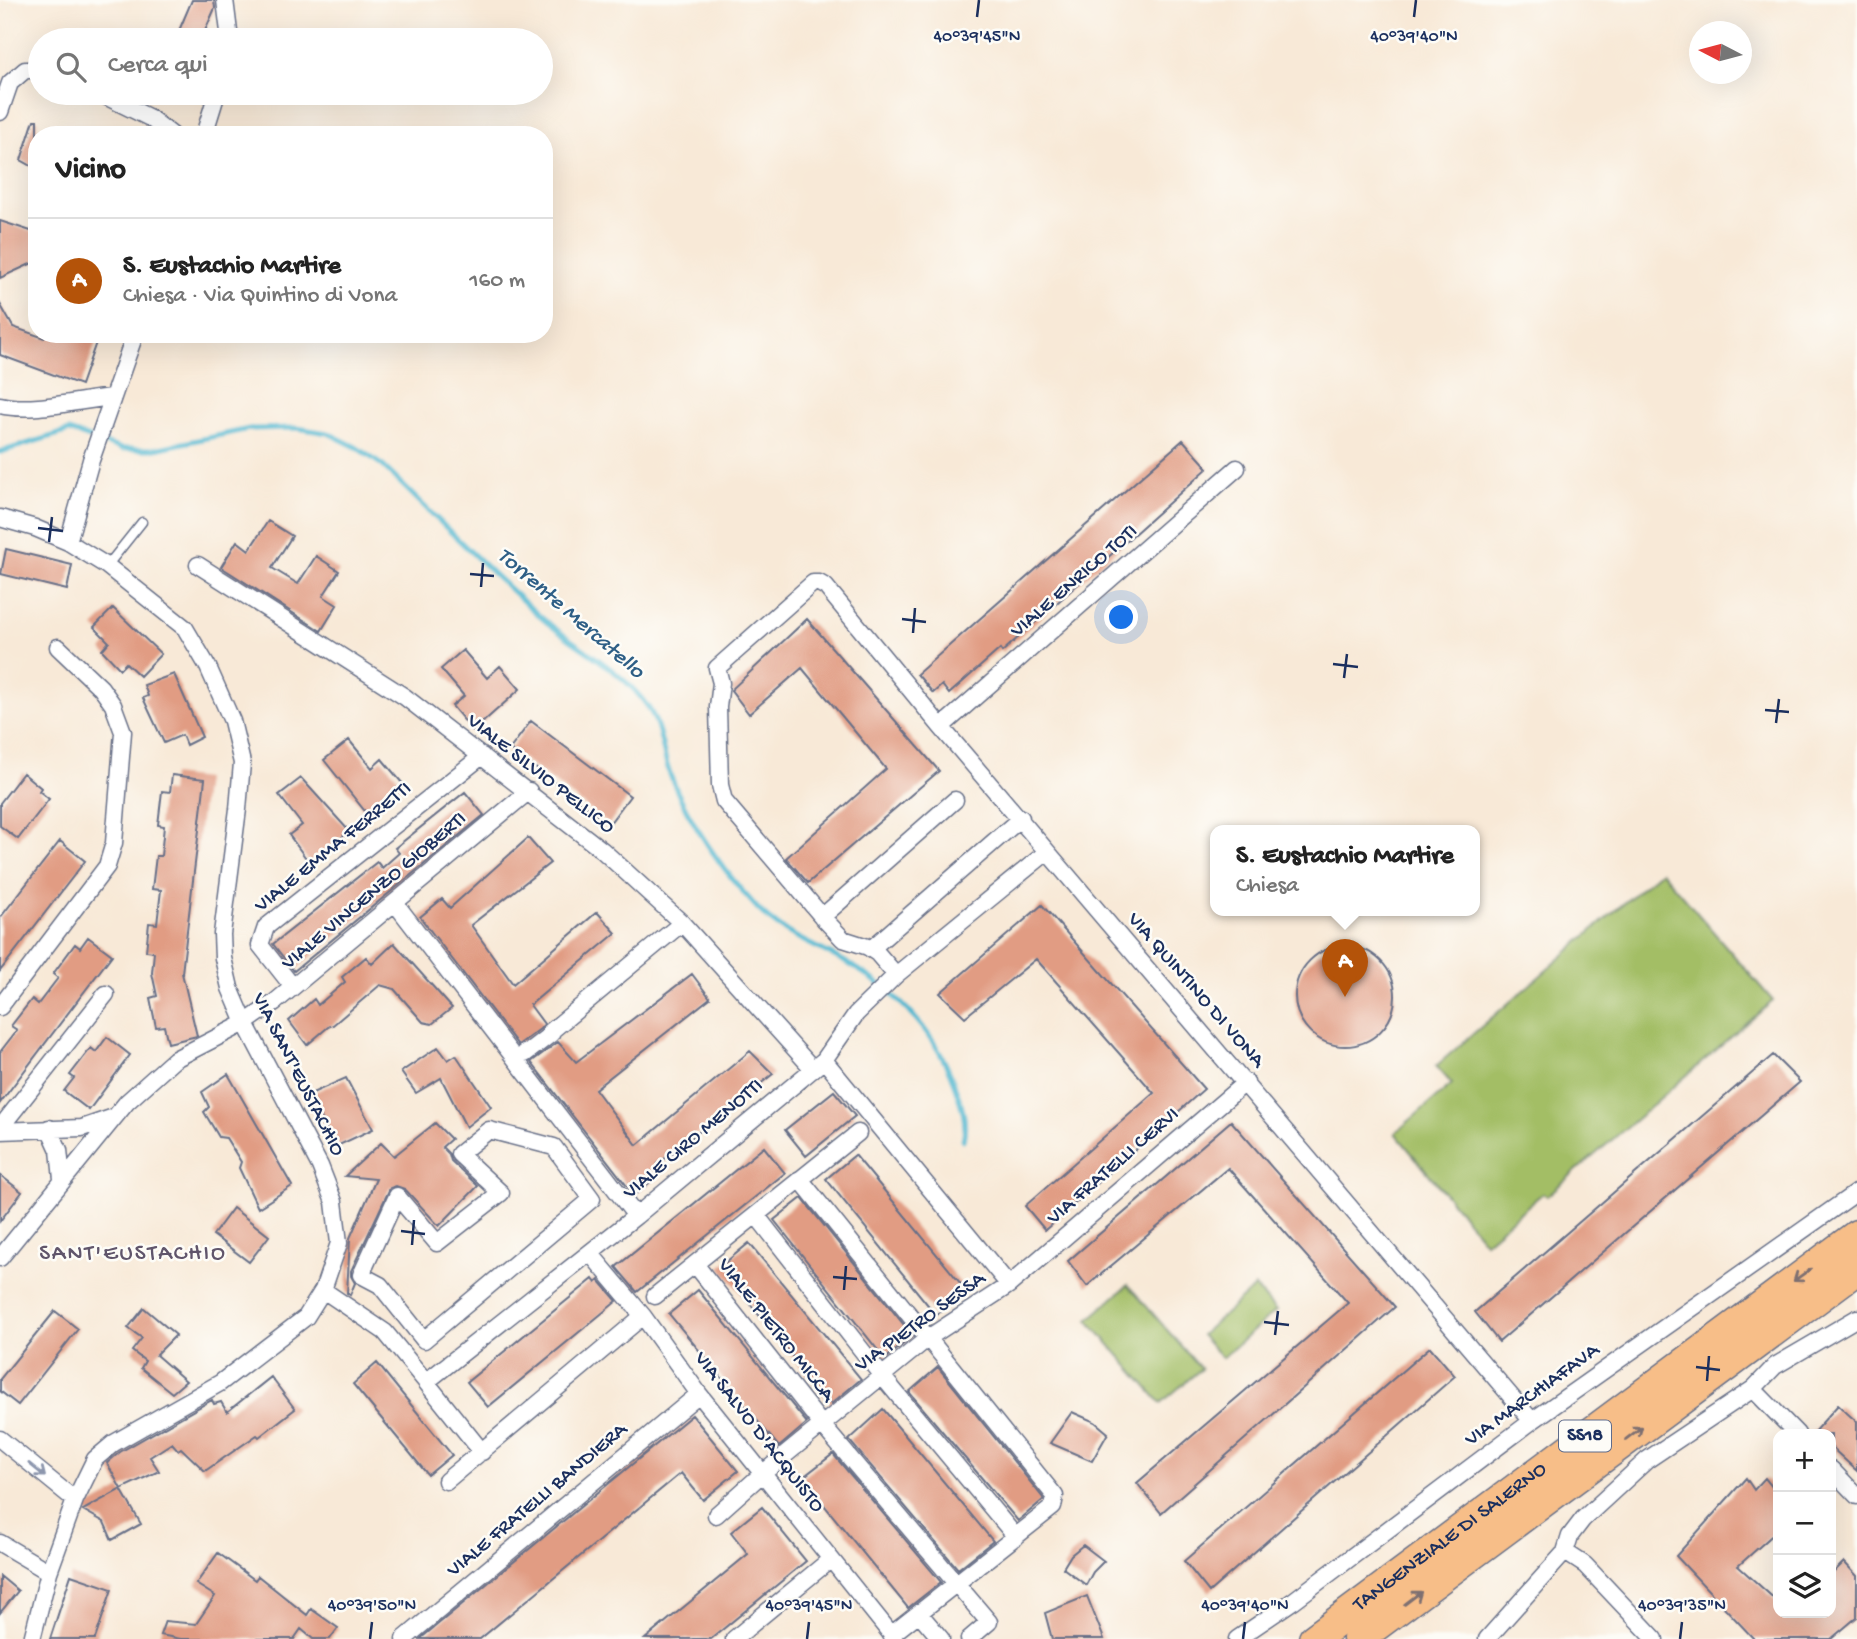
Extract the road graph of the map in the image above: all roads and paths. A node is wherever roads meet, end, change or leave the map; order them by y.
1 (225, 0) edge
2 (228, 28) edge
3 (28, 71) edge
4 (123, 105) edge
5 (214, 105) edge
6 (0, 112) edge
7 (160, 126) edge
8 (207, 126) edge
9 (132, 343) edge
10 (113, 397) junction
11 (0, 405) edge
12 (1237, 468) dead end
13 (0, 518) edge
14 (142, 522) dead end
15 (68, 542) junction
16 (198, 565) dead end
17 (107, 566) junction
18 (58, 648) dead end
19 (941, 727) junction
20 (482, 756) junction
21 (529, 791) junction
22 (955, 800) dead end
23 (1021, 818) junction
24 (1047, 852) junction
25 (395, 903) junction
26 (822, 917) junction
27 (682, 923) junction
28 (871, 949) junction
29 (895, 975) junction
30 (293, 987) junction
31 (106, 994) dead end
32 (0, 1007) edge
33 (245, 1023) junction
34 (519, 1056) junction
35 (819, 1065) junction
36 (1246, 1082) junction
37 (111, 1118) junction
38 (49, 1128) junction
39 (0, 1129) edge
40 (858, 1133) dead end
41 (62, 1179) junction
42 (800, 1179) junction
43 (1857, 1192) edge
44 (756, 1215) junction
45 (636, 1216) junction
46 (1857, 1235) edge
47 (590, 1253) junction
48 (0, 1258) edge
49 (695, 1264) junction
50 (1857, 1269) edge
51 (1009, 1285) junction
52 (323, 1290) junction
53 (655, 1296) dead end
54 (643, 1316) junction
55 (1857, 1318) edge
56 (928, 1338) junction
57 (424, 1340) joint
58 (882, 1376) junction
59 (426, 1382) junction
60 (1753, 1389) junction
61 (699, 1394) junction
62 (1532, 1421) junction
63 (822, 1424) junction
64 (1792, 1429) edge
65 (0, 1440) edge
66 (482, 1451) junction
67 (762, 1474) junction
68 (1836, 1474) edge
69 (446, 1481) dead end
70 (1857, 1496) edge
71 (75, 1500) junction
72 (716, 1515) dead end
73 (1016, 1537) junction
74 (0, 1543) edge
75 (1564, 1552) junction
76 (831, 1559) junction
77 (49, 1572) junction
78 (956, 1584) junction
79 (919, 1613) junction
80 (893, 1637) edge
81 (32, 1639) edge
82 (404, 1639) edge
83 (734, 1639) edge
84 (940, 1639) edge
85 (969, 1639) edge
86 (1237, 1639) edge
87 (1314, 1639) edge
88 (1358, 1639) edge
89 (1487, 1639) edge
90 (1655, 1639) edge

1 - 2 street
3 - 6 street
4 - 7 street
5 - 8 street
9 - 10 street
10 - 11 street
10 - 15 street
12 - 19 street, VIALE ENRICO TOTI
13 - 15 street, VIA SANT'EUSTACHIO
14 - 17 lane
15 - 17 street, VIA SANT'EUSTACHIO
16 - 20 street, VIALE SILVIO PELLICO
17 - 33 street, VIA SANT'EUSTACHIO
18 - 32 street
19 - 23 street, VIA QUINTINO DI VONA
19 - 26 street, VIA QUINTINO DI VONA
20 - 21 street, VIALE SILVIO PELLICO
20 - 30 street, VIALE EMMA FERRETTI
21 - 25 street, VIALE VINCENZO GIOBERTI
21 - 27 street, VIALE SILVIO PELLICO
22 - 26 street
23 - 24 street, VIA QUINTINO DI VONA
23 - 28 street
24 - 29 street, VIALE CIRO MENOTTI
24 - 36 street, VIA QUINTINO DI VONA
25 - 30 street, VIALE VINCENZO GIOBERTI
25 - 34 street
26 - 28 street
27 - 34 street
27 - 35 street, VIALE SILVIO PELLICO
28 - 29 street
29 - 35 street, VIALE CIRO MENOTTI
30 - 33 street, VIALE VINCENZO GIOBERTI
31 - 39 street
33 - 37 street, VIALE VINCENZO GIOBERTI
33 - 52 street, VIA SANT'EUSTACHIO
34 - 45 street
35 - 45 street, VIALE CIRO MENOTTI
35 - 51 street, VIA PIETRO SESSA
36 - 51 street, VIA FRATELLI CERVI
36 - 62 street, VIA QUINTINO DI VONA
37 - 38 street
37 - 41 street, VIALE VINCENZO GIOBERTI
38 - 39 street
38 - 41 street
40 - 42 street
41 - 48 street, VIALE VINCENZO GIOBERTI
42 - 44 street
42 - 56 street
43 - 62 street, VIA MARCHIAFAVA
44 - 49 street
44 - 58 street
45 - 47 street, VIALE CIRO MENOTTI
46 -> 87 highway, TANGENZIALE DI SALERNO / SS18
47 - 54 street, VIA SALVO D'ACQUISTO
47 - 59 street, VIALE CIRO MENOTTI
49 - 53 street
49 - 63 street, VIALE PIETRO MICCA
88 -> 50 highway, TANGENZIALE DI SALERNO / SS18
51 - 56 street, VIA PIETRO SESSA
52 - 59 street
52 - 71 street, VIA SANT'EUSTACHIO
54 - 61 street, VIA SALVO D'ACQUISTO
54 - 66 street
55 - 60 street
56 - 58 street, VIA PIETRO SESSA
56 - 73 street
57 - 57 street
58 - 63 street, VIA PIETRO SESSA
58 - 73 street
59 - 66 street
60 - 64 street
60 - 75 street
61 - 67 street, VIA SALVO D'ACQUISTO
61 - 82 street, VIALE FRATELLI BANDIERA
62 - 86 street, VIA MARCHIAFAVA
63 - 67 street, VIA PIETRO SESSA
63 - 78 street, VIALE PIETRO MICCA
65 -> 71 street
66 - 69 street
67 - 72 street, VIA PIETRO SESSA
67 - 76 street, VIA SALVO D'ACQUISTO
68 - 70 street
71 - 77 street, VIA SANT'EUSTACHIO
73 - 78 street
74 - 77 street
75 - 89 street
75 - 90 street
76 - 80 street, VIA SALVO D'ACQUISTO
76 - 83 street
77 - 81 street, VIA SANT'EUSTACHIO
78 - 79 street
78 - 85 street, VIALE PIETRO MICCA
79 - 80 street
79 - 84 street

